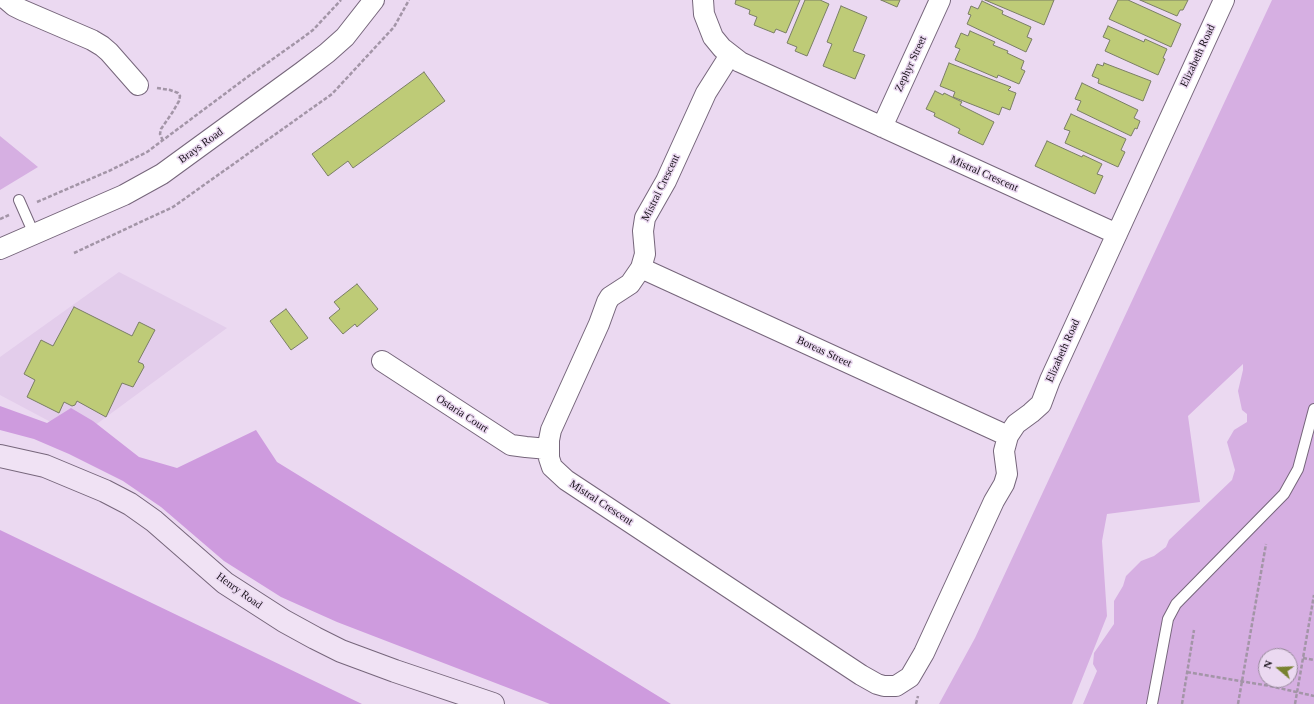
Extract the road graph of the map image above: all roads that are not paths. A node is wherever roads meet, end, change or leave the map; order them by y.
1 (6, 0) edge
2 (374, 0) edge
3 (703, 0) edge
4 (940, 0) edge
5 (1224, 0) edge
6 (730, 55) junction
7 (138, 85) road end
8 (882, 127) junction
9 (19, 200) dead end
10 (34, 234) junction
11 (1117, 234) junction
12 (0, 249) edge
13 (641, 268) junction
14 (382, 361) dead end
15 (1314, 409) edge
16 (1008, 436) junction
17 (548, 449) junction
18 (0, 456) edge
19 (896, 686) joint
20 (493, 704) edge
21 (1152, 704) edge

1 - 7 street
2 - 10 street, Brays Road
3 - 6 street
4 - 8 street, Zephyr Street
5 - 11 street, Elizabeth Road
6 - 8 street, Mistral Crescent
6 - 13 street, Mistral Crescent
8 - 11 street, Mistral Crescent
9 - 10 lane
10 - 12 street, Brays Road
11 - 16 street, Elizabeth Road
13 - 16 street, Boreas Street
13 - 17 street, Mistral Crescent
14 - 17 street, Ostaria Court
15 - 21 lane
16 - 19 street, Elizabeth Road
17 - 19 street, Mistral Crescent
18 - 20 main road, Henry Road

